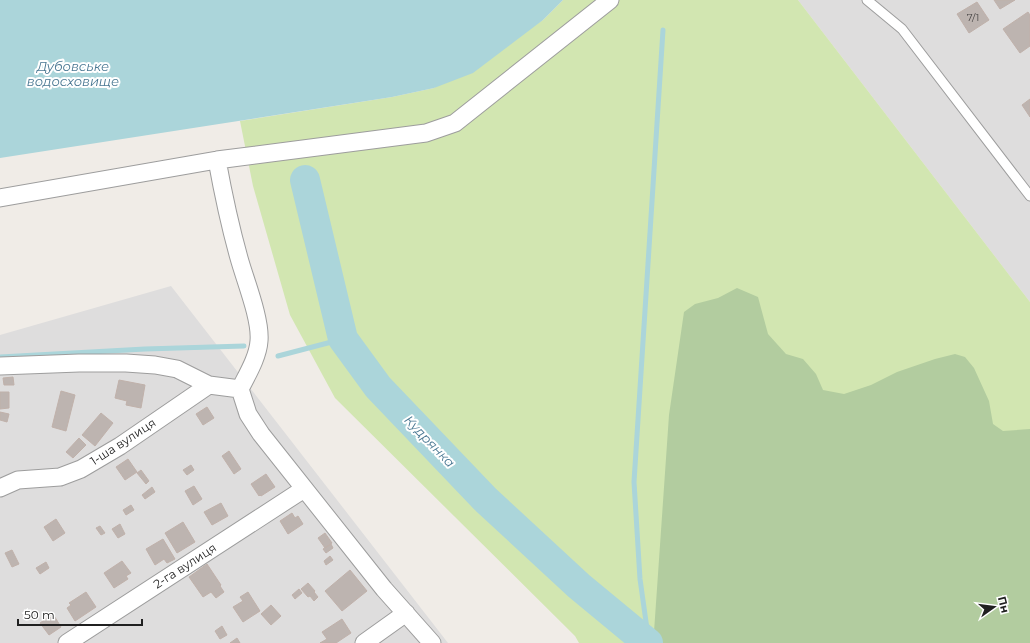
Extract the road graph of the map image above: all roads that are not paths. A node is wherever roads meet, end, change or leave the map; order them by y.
1 (610, 0) edge
2 (867, 0) edge
3 (217, 160) junction
4 (1030, 196) edge
5 (0, 198) edge
6 (0, 366) edge
7 (209, 385) junction
8 (240, 389) junction
9 (0, 488) edge
10 (304, 489) junction
11 (406, 614) junction
12 (67, 643) edge
13 (364, 643) edge
14 (432, 643) edge

1 - 3 street
2 - 4 lane
3 - 5 street
3 - 8 street
6 - 7 street
7 - 8 street
7 - 9 street, 1-ша вулиця
8 - 10 street
10 - 11 street
10 - 12 street, 2-га вулиця
11 - 13 street
11 - 14 street

